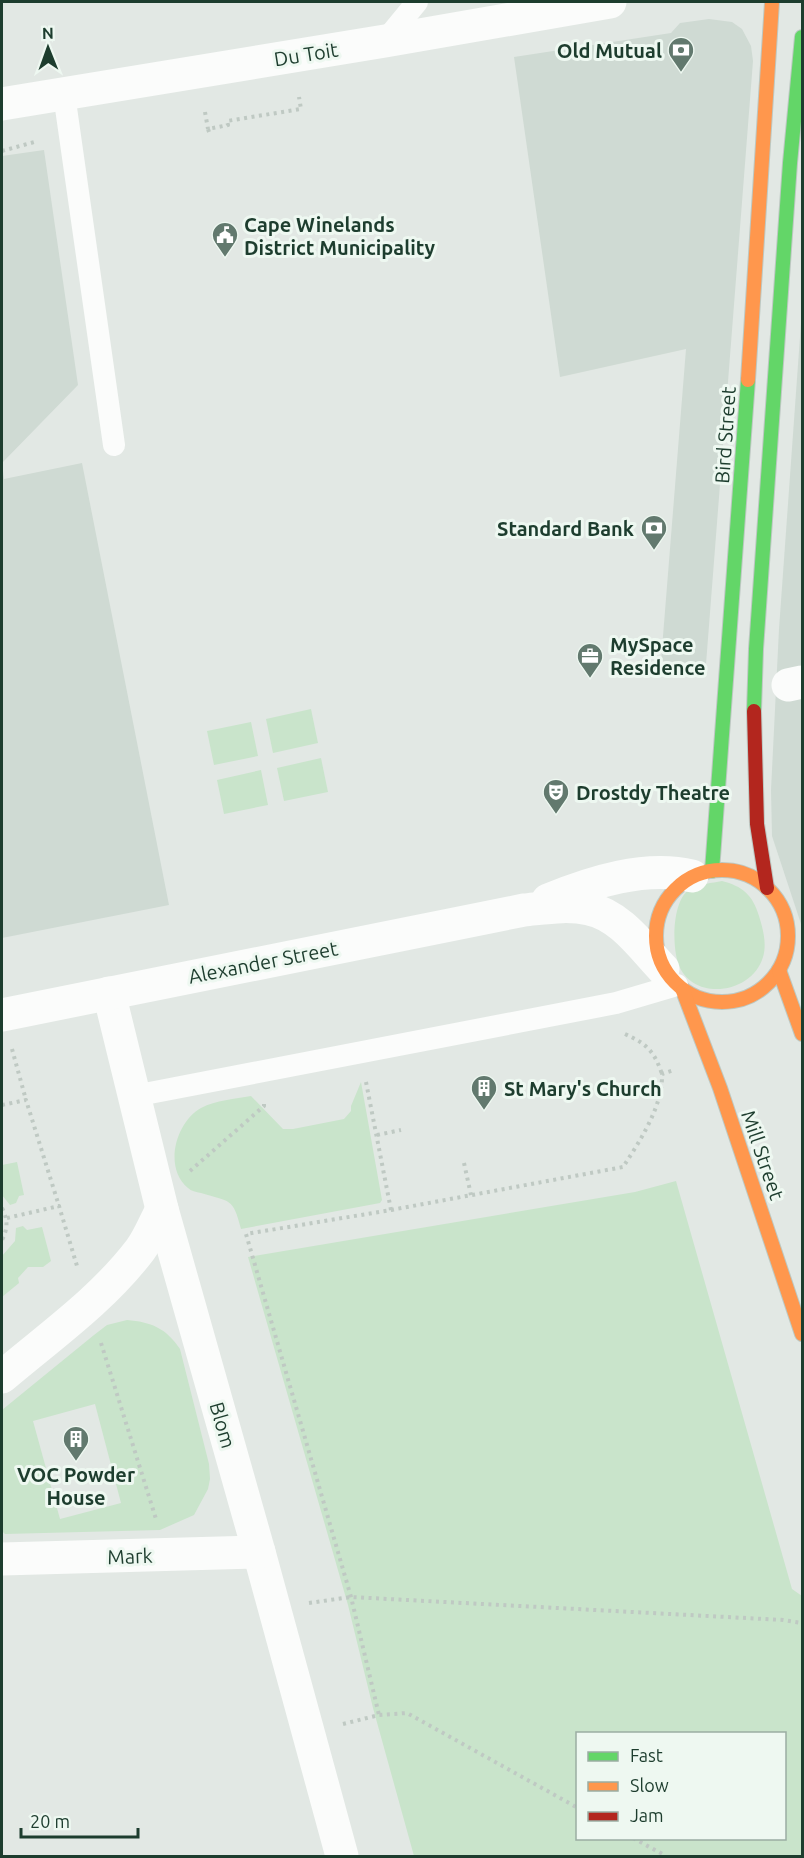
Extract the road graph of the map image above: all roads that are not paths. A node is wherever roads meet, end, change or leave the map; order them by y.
1 (417, 2) edge
2 (610, 2) edge
3 (772, 2) edge
4 (555, 5) edge
5 (802, 37) edge
6 (385, 41) junction
7 (64, 94) junction
8 (2, 104) edge
9 (114, 445) dead end
10 (702, 873) junction
11 (767, 888) junction
12 (524, 910) junction
13 (779, 970) junction
14 (674, 982) junction
15 (109, 993) junction
16 (6, 1029) edge
17 (802, 1034) edge
18 (134, 1096) junction
19 (162, 1209) junction
20 (802, 1334) edge
21 (2, 1377) edge
22 (259, 1552) junction
23 (2, 1559) edge
24 (342, 1857) edge

1 - 6 lane
2 - 4 street, Du Toit
3 - 10 street, Bird Street
4 - 6 street, Du Toit
5 - 11 street
6 - 7 street, Du Toit
7 - 8 street, Du Toit
7 - 9 lane
10 - 11 street
10 - 12 street, Alexander Street
10 - 14 street
11 - 13 street
12 - 14 street, Alexander Street
12 - 15 street, Alexander Street
13 - 14 street
13 - 17 street
14 - 18 lane
14 - 20 street, Mill Street
15 - 16 street, Alexander Street
15 - 18 street, Blom
18 - 19 street, Blom
19 - 21 street
19 - 22 street, Blom
22 - 23 street, Mark
22 - 24 street, Blom

